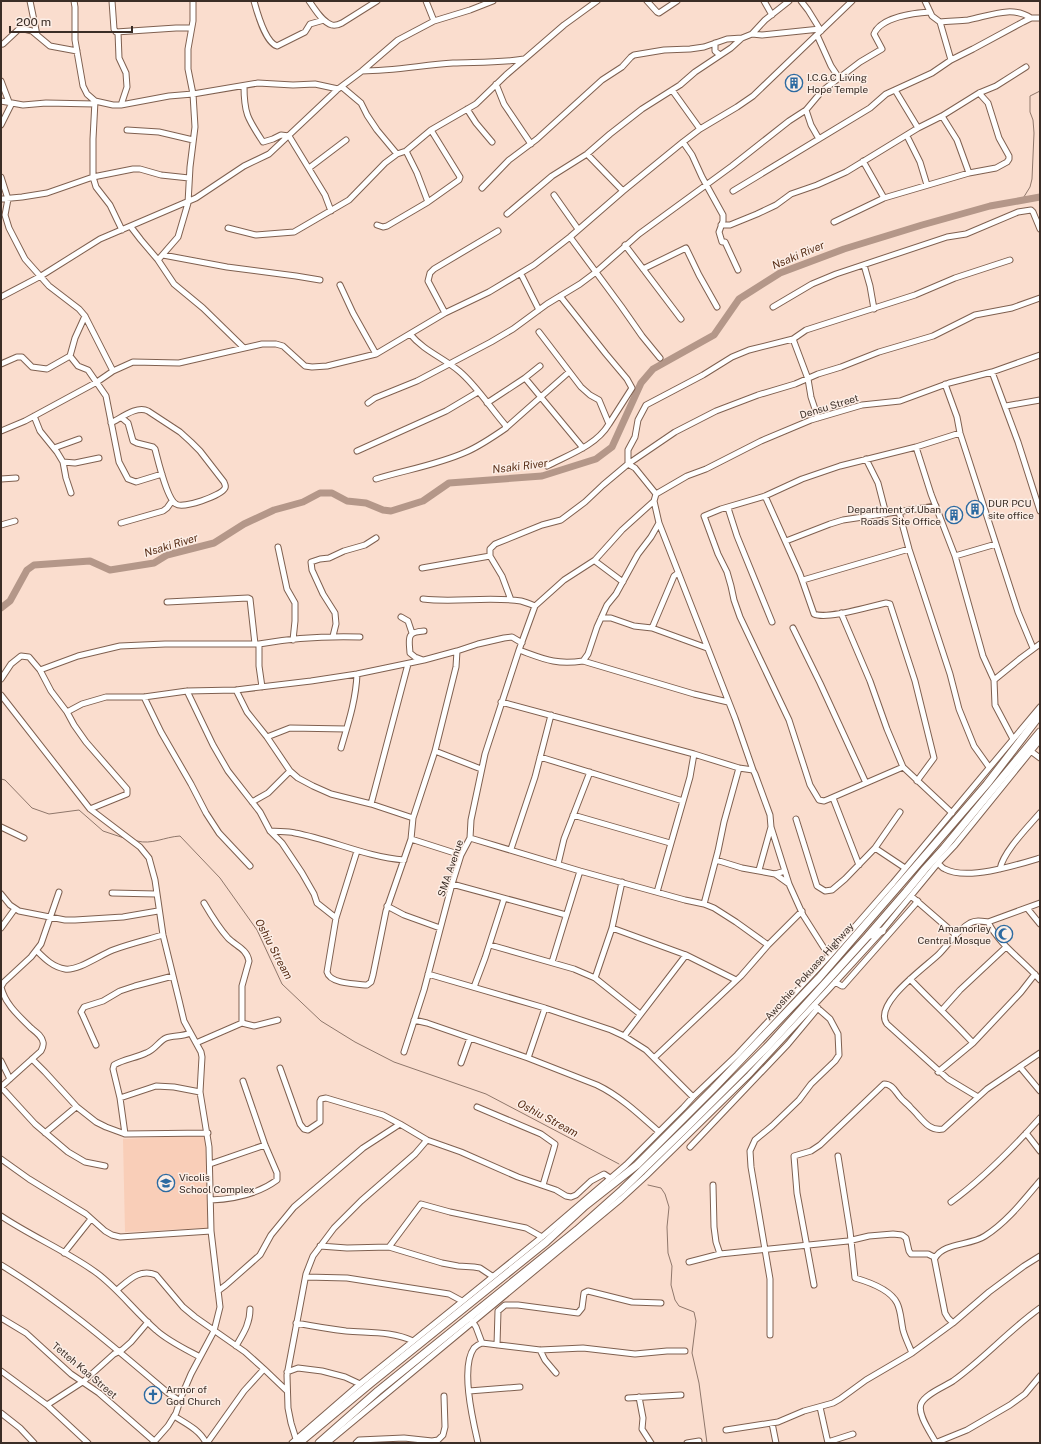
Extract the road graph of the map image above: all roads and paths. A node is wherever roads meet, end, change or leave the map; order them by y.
1 (30, 1) edge
2 (74, 1) edge
3 (112, 1) edge
4 (193, 1) edge
5 (254, 1) edge
6 (309, 1) edge
7 (426, 1) edge
8 (493, 1) edge
9 (597, 1) edge
10 (647, 1) edge
11 (677, 1) edge
12 (764, 1) edge
13 (789, 1) edge
14 (801, 1) edge
15 (852, 1) edge
16 (925, 1) edge
17 (373, 2) edge
18 (930, 12) junction
19 (772, 15) junction
20 (1031, 18) junction
21 (1040, 18) edge
22 (324, 20) junction
23 (434, 21) junction
24 (940, 22) junction
25 (191, 28) junction
26 (118, 32) junction
27 (819, 32) junction
28 (752, 34) junction
29 (37, 35) junction
30 (742, 38) junction
31 (715, 43) junction
32 (3, 44) dead end
33 (76, 51) junction
34 (720, 55) junction
35 (524, 59) junction
36 (951, 60) junction
37 (1026, 67) dead end
38 (362, 72) junction
39 (839, 78) junction
40 (1, 81) edge
41 (496, 84) junction
42 (244, 86) junction
43 (340, 88) junction
44 (672, 90) junction
45 (895, 90) junction
46 (979, 93) junction
47 (193, 94) junction
48 (1, 101) edge
49 (11, 102) junction
50 (95, 102) junction
51 (122, 105) junction
52 (468, 109) junction
53 (806, 110) junction
54 (942, 116) junction
55 (1, 125) edge
56 (918, 128) junction
57 (700, 129) junction
58 (127, 130) dead end
59 (431, 130) junction
60 (288, 136) junction
61 (907, 136) junction
62 (819, 139) junction
63 (193, 140) junction
64 (346, 140) dead end
65 (492, 142) dead end
66 (683, 142) junction
67 (531, 144) junction
68 (406, 151) junction
69 (397, 154) junction
70 (587, 154) junction
71 (863, 162) junction
72 (308, 168) junction
73 (969, 173) junction
74 (1, 177) edge
75 (93, 177) junction
76 (189, 178) junction
77 (706, 185) junction
78 (927, 185) junction
79 (482, 188) dead end
80 (623, 191) junction
81 (733, 191) dead end
82 (554, 195) dead end
83 (8, 198) junction
84 (884, 198) junction
85 (1, 199) edge
86 (428, 202) junction
87 (188, 203) junction
88 (331, 211) junction
89 (507, 214) dead end
90 (834, 222) dead end
91 (377, 225) dead end
92 (721, 225) junction
93 (131, 226) junction
94 (228, 228) dead end
95 (578, 229) junction
96 (1040, 229) edge
97 (122, 230) junction
98 (498, 231) dead end
99 (570, 237) junction
100 (625, 246) junction
101 (163, 255) junction
102 (158, 260) junction
103 (1010, 260) dead end
104 (864, 265) junction
105 (643, 269) junction
106 (738, 270) dead end
107 (596, 272) junction
108 (521, 274) junction
109 (41, 276) junction
110 (320, 280) dead end
111 (340, 285) dead end
112 (560, 296) junction
113 (1, 297) edge
114 (1040, 298) edge
115 (773, 306) dead end
116 (717, 307) dead end
117 (874, 309) junction
118 (539, 310) junction
119 (445, 313) junction
120 (85, 316) junction
121 (681, 319) dead end
122 (539, 332) dead end
123 (410, 334) junction
124 (793, 339) junction
125 (243, 347) junction
126 (376, 354) junction
127 (1040, 355) edge
128 (70, 356) junction
129 (660, 358) dead end
130 (449, 363) junction
131 (1, 364) edge
132 (540, 366) dead end
133 (113, 371) junction
134 (569, 372) junction
135 (992, 372) junction
136 (525, 378) junction
137 (808, 379) junction
138 (97, 382) junction
139 (945, 384) junction
140 (478, 392) junction
141 (541, 397) junction
142 (1040, 400) edge
143 (368, 403) dead end
144 (487, 403) junction
145 (1006, 406) junction
146 (34, 416) junction
147 (122, 418) junction
148 (818, 418) junction
149 (111, 423) junction
150 (609, 424) junction
151 (505, 425) junction
152 (1, 431) edge
153 (960, 433) junction
154 (78, 439) dead end
155 (916, 447) junction
156 (54, 448) junction
157 (583, 448) junction
158 (357, 451) dead end
159 (99, 458) dead end
160 (866, 459) junction
161 (63, 462) junction
162 (628, 464) junction
163 (547, 466) dead end
164 (162, 474) junction
165 (16, 478) dead end
166 (1, 479) edge
167 (376, 479) dead end
168 (71, 493) dead end
169 (656, 494) junction
170 (765, 496) junction
171 (172, 501) junction
172 (654, 501) junction
173 (936, 506) junction
174 (728, 508) junction
175 (1040, 511) edge
176 (899, 512) junction
177 (886, 514) junction
178 (15, 521) dead end
179 (121, 523) dead end
180 (659, 523) junction
181 (1, 526) edge
182 (376, 538) dead end
183 (786, 541) junction
184 (996, 544) junction
185 (278, 547) dead end
186 (908, 549) junction
187 (490, 556) junction
188 (955, 556) junction
189 (595, 560) junction
190 (422, 568) dead end
191 (678, 573) junction
192 (803, 580) junction
193 (623, 582) junction
194 (423, 599) dead end
195 (511, 600) junction
196 (167, 602) dead end
197 (535, 606) junction
198 (841, 613) junction
199 (401, 617) dead end
200 (601, 618) junction
201 (772, 622) dead end
202 (652, 628) junction
203 (793, 628) dead end
204 (424, 631) dead end
205 (412, 632) junction
206 (333, 636) junction
207 (360, 637) dead end
208 (293, 640) junction
209 (257, 644) junction
210 (522, 644) junction
211 (1040, 644) edge
212 (707, 648) junction
213 (1033, 648) junction
214 (519, 650) junction
215 (457, 651) junction
216 (424, 660) junction
217 (583, 661) junction
218 (408, 664) junction
219 (40, 670) junction
220 (357, 674) junction
221 (1, 679) edge
222 (994, 680) junction
223 (262, 687) junction
224 (236, 690) junction
225 (187, 691) junction
226 (1, 695) edge
227 (144, 697) junction
228 (501, 702) junction
229 (728, 702) junction
230 (1040, 707) edge
231 (68, 712) junction
232 (551, 715) junction
233 (1040, 715) edge
234 (346, 729) junction
235 (1040, 732) edge
236 (267, 737) junction
237 (1013, 739) junction
238 (1040, 740) edge
239 (341, 748) dead end
240 (435, 751) junction
241 (1032, 752) junction
242 (694, 754) junction
243 (540, 757) junction
244 (1040, 758) edge
245 (903, 767) junction
246 (989, 767) junction
247 (739, 768) junction
248 (481, 769) junction
249 (753, 770) junction
250 (290, 771) junction
251 (590, 772) junction
252 (917, 781) junction
253 (866, 783) junction
254 (832, 798) junction
255 (683, 801) junction
256 (252, 802) junction
257 (371, 804) junction
258 (90, 809) junction
259 (900, 812) dead end
260 (952, 813) junction
261 (1040, 814) edge
262 (573, 815) junction
263 (413, 818) junction
264 (796, 819) dead end
265 (1, 827) edge
266 (771, 827) junction
267 (270, 831) junction
268 (24, 838) dead end
269 (470, 838) junction
270 (411, 839) junction
271 (670, 843) junction
272 (875, 848) junction
273 (511, 850) junction
274 (358, 851) junction
275 (461, 855) junction
276 (1040, 858) edge
277 (404, 860) junction
278 (716, 860) junction
279 (558, 864) junction
280 (938, 864) junction
281 (859, 865) junction
282 (250, 866) dead end
283 (905, 868) junction
284 (759, 870) junction
285 (1000, 870) junction
286 (580, 871) junction
287 (785, 871) junction
288 (775, 874) junction
289 (622, 882) junction
290 (452, 884) junction
291 (788, 884) junction
292 (59, 892) dead end
293 (657, 892) junction
294 (112, 893) dead end
295 (1, 894) edge
296 (156, 894) junction
297 (911, 896) junction
298 (504, 899) junction
299 (918, 901) junction
300 (204, 903) dead end
301 (1040, 903) edge
302 (704, 904) junction
303 (388, 906) junction
304 (1027, 908) junction
305 (14, 910) junction
306 (158, 911) junction
307 (802, 911) junction
308 (566, 915) junction
309 (50, 917) junction
310 (336, 918) junction
311 (988, 922) junction
312 (1040, 924) edge
313 (1, 928) edge
314 (440, 928) junction
315 (612, 928) junction
316 (882, 930) junction
317 (163, 935) junction
318 (956, 935) junction
319 (867, 937) junction
320 (490, 945) junction
321 (768, 945) junction
322 (1006, 947) junction
323 (37, 951) junction
324 (686, 955) junction
325 (828, 956) junction
326 (552, 962) junction
327 (428, 974) junction
328 (1035, 974) junction
329 (173, 976) junction
330 (595, 978) junction
331 (910, 979) junction
332 (736, 980) junction
333 (1040, 980) edge
334 (835, 982) junction
335 (474, 987) junction
336 (816, 1006) junction
337 (545, 1008) junction
338 (942, 1010) junction
339 (640, 1014) junction
340 (802, 1018) junction
341 (278, 1020) dead end
342 (414, 1020) junction
343 (806, 1022) junction
344 (242, 1023) junction
345 (774, 1025) junction
346 (190, 1033) junction
347 (780, 1033) junction
348 (624, 1036) junction
349 (470, 1038) junction
350 (196, 1042) junction
351 (973, 1043) junction
352 (96, 1045) dead end
353 (404, 1052) dead end
354 (1040, 1053) edge
355 (769, 1054) junction
356 (528, 1058) junction
357 (654, 1058) junction
358 (32, 1059) junction
359 (773, 1059) junction
360 (1, 1061) edge
361 (461, 1063) dead end
362 (1020, 1067) junction
363 (280, 1068) dead end
364 (938, 1072) junction
365 (10, 1079) junction
366 (243, 1081) dead end
367 (1, 1087) edge
368 (1040, 1091) edge
369 (200, 1092) junction
370 (693, 1097) junction
371 (978, 1097) junction
372 (120, 1098) junction
373 (76, 1106) junction
374 (477, 1107) dead end
375 (1040, 1118) edge
376 (400, 1124) junction
377 (659, 1132) junction
378 (45, 1133) junction
379 (208, 1133) junction
380 (1026, 1133) junction
381 (124, 1134) junction
382 (426, 1140) junction
383 (265, 1145) junction
384 (690, 1147) dead end
385 (1040, 1151) edge
386 (838, 1156) dead end
387 (1, 1159) edge
388 (210, 1164) junction
389 (105, 1166) dead end
390 (610, 1178) junction
391 (1040, 1181) edge
392 (543, 1185) junction
393 (713, 1185) dead end
394 (211, 1200) junction
395 (951, 1202) dead end
396 (1, 1216) edge
397 (91, 1219) junction
398 (211, 1232) junction
399 (542, 1236) junction
400 (851, 1240) junction
401 (806, 1245) junction
402 (320, 1246) junction
403 (389, 1247) junction
404 (766, 1250) junction
405 (64, 1252) junction
406 (720, 1254) junction
407 (1040, 1256) edge
408 (935, 1258) junction
409 (689, 1262) dead end
410 (1, 1266) edge
411 (492, 1276) junction
412 (306, 1277) junction
413 (814, 1285) dead end
414 (117, 1290) junction
415 (218, 1291) junction
416 (462, 1301) junction
417 (661, 1303) dead end
418 (1040, 1308) edge
419 (250, 1309) dead end
420 (1, 1318) edge
421 (472, 1321) junction
422 (148, 1322) junction
423 (953, 1323) junction
424 (296, 1324) junction
425 (214, 1331) junction
426 (770, 1335) dead end
427 (414, 1341) junction
428 (482, 1343) junction
429 (497, 1345) junction
430 (236, 1346) junction
431 (540, 1350) junction
432 (685, 1351) dead end
433 (119, 1352) junction
434 (912, 1353) junction
435 (200, 1357) junction
436 (264, 1369) junction
437 (1, 1371) edge
438 (288, 1372) junction
439 (556, 1373) dead end
440 (1040, 1376) edge
441 (84, 1381) junction
442 (371, 1383) junction
443 (360, 1384) junction
444 (520, 1387) dead end
445 (287, 1391) junction
446 (378, 1391) junction
447 (469, 1391) junction
448 (681, 1395) dead end
449 (444, 1396) dead end
450 (628, 1398) dead end
451 (639, 1398) junction
452 (180, 1401) junction
453 (342, 1404) junction
454 (47, 1405) junction
455 (820, 1407) junction
456 (1, 1413) edge
457 (174, 1416) junction
458 (772, 1423) junction
459 (726, 1430) dead end
460 (853, 1434) dead end
461 (326, 1440) edge
462 (699, 1441) dead end
463 (154, 1442) edge
464 (296, 1442) edge
465 (432, 1442) edge
466 (828, 1442) edge
467 (34, 1443) edge
468 (88, 1443) edge
469 (206, 1443) edge
470 (319, 1443) edge
471 (356, 1443) edge
472 (478, 1443) edge
473 (651, 1443) edge
474 (687, 1443) edge
475 (776, 1443) edge
476 (935, 1443) edge

1 - 29 street
2 - 33 street
3 - 26 street
4 - 25 street
5 - 22 street
6 - 22 street
7 - 23 street
8 - 23 street
9 - 35 street
10 - 11 street
12 - 19 street
13 - 19 street
14 - 27 street
15 - 27 street
16 - 18 street
17 - 22 street
18 - 24 street
18 - 39 street
19 - 28 street
20 - 21 street
20 - 24 street
20 - 36 street
23 - 38 street
24 - 36 street
25 - 26 street
25 - 47 street
26 - 51 street
27 - 28 street
27 - 39 street
27 - 57 street
28 - 30 street
29 - 32 street
29 - 33 street
30 - 31 street
30 - 34 street
31 - 34 street
31 - 67 street
33 - 50 street
34 - 44 street
35 - 38 street
35 - 41 street
36 - 45 street
37 - 46 street
38 - 43 street
39 - 53 street
40 - 49 street
41 - 52 street
41 - 67 street
42 - 43 street
42 - 47 street
42 - 60 street
43 - 60 street
43 - 69 street
44 - 57 street
44 - 70 street
45 - 56 street
45 - 62 street
46 - 54 street
46 - 73 street
47 - 51 street
47 - 63 street
48 - 49 street
49 - 50 street
49 - 55 street
50 - 51 street
50 - 75 street
52 - 59 street
52 - 65 street
53 - 62 street
53 - 77 street
54 - 56 street
54 - 73 street
56 - 61 street
57 - 66 street
58 - 63 street
59 - 68 street
59 - 86 street
60 - 72 street
60 - 87 street
61 - 71 street
61 - 78 street
62 - 81 street
63 - 76 street
64 - 72 street
66 - 77 street
66 - 80 street
67 - 79 street
68 - 69 street
68 - 86 street
69 - 88 street
70 - 80 street
70 - 89 street
71 - 84 street
71 - 92 street
72 - 88 street
73 - 78 street
74 - 83 street
75 - 76 street
75 - 83 street
75 - 97 street
76 - 87 street
77 - 92 street
77 - 100 street
78 - 84 street
80 - 95 street
82 - 95 street
83 - 85 street
83 - 109 street
84 - 90 street
86 - 91 street
87 - 93 street
87 - 101 street
88 - 94 street
92 - 106 street
93 - 97 street
93 - 102 street
95 - 99 street
96 - 104 street
97 - 109 street
98 - 119 street
99 - 107 street
99 - 108 street
100 - 105 street
100 - 107 street
101 - 102 street
101 - 110 street
102 - 125 street
103 - 117 street
104 - 115 street
104 - 117 street
105 - 116 street
105 - 121 street
107 - 112 street
107 - 129 street
108 - 118 street
108 - 119 street
109 - 113 street
109 - 120 street
111 - 126 street
112 - 118 street
112 - 150 street
114 - 137 street
117 - 124 street
118 - 130 street
119 - 123 street
120 - 128 street
120 - 133 street
122 - 134 street
123 - 126 street
123 - 130 street
124 - 137 street
124 - 162 street
125 - 126 street
125 - 133 street
127 - 135 street, Densu Street
128 - 131 street
128 - 138 street
130 - 140 street
130 - 143 street
132 - 136 street
133 - 138 street
134 - 141 street
134 - 150 street
135 - 139 street, Densu Street
135 - 145 street
136 - 141 street
136 - 144 street
137 - 148 street
137 - 162 street
138 - 146 street
138 - 149 street
139 - 148 street, Densu Street
139 - 153 street
140 - 144 street
140 - 158 street
141 - 151 street
141 - 157 street
142 - 145 street
144 - 151 street
145 - 175 street
146 - 152 street
146 - 156 street
147 - 149 street
147 - 164 street
147 - 171 street
148 - 169 street, Densu Street
149 - 164 street
150 - 157 street
151 - 167 street
153 - 155 street
153 - 184 street
154 - 156 street
155 - 160 street
155 - 173 street
156 - 161 street
157 - 163 street
159 - 161 street
160 - 170 street
160 - 177 street
161 - 168 street
162 - 169 street
162 - 187 street
164 - 171 street
165 - 166 street
169 - 172 street
170 - 174 street
170 - 183 street
171 - 179 street
172 - 180 street
172 - 189 street
173 - 176 street
173 - 188 street
174 - 201 street
174 - 254 street
176 - 177 street
176 - 186 street
177 - 183 street
178 - 181 street
180 - 191 street
180 - 193 street
182 - 206 street
183 - 192 street
184 - 188 street
184 - 213 street
185 - 208 street
186 - 192 street
186 - 246 street
187 - 190 street
187 - 195 street
188 - 222 street
189 - 193 street
189 - 197 street
191 - 202 street
191 - 212 street
192 - 198 street
193 - 200 street
194 - 195 street
195 - 197 street
196 - 209 street
197 - 210 street, SMA Avenue
198 - 245 street
198 - 252 street
199 - 205 street
200 - 202 street
200 - 217 street
202 - 212 street
203 - 253 street
204 - 205 street
205 - 216 street
206 - 207 street
206 - 208 street
208 - 209 street
209 - 219 street
209 - 223 street
210 - 214 street, SMA Avenue
210 - 215 street
211 - 213 street
212 - 229 street
213 - 222 street
214 - 217 street
214 - 228 street, SMA Avenue
215 - 216 street
215 - 240 street
216 - 218 street
217 - 229 street
218 - 220 street
218 - 257 street
219 - 221 street
219 - 231 street
220 - 223 street
220 - 234 street
222 - 237 street
223 - 224 street
224 - 225 street
224 - 236 street
225 - 227 street
225 - 256 street
226 - 258 street
227 - 231 street
227 - 282 street
228 - 232 street
228 - 248 street, SMA Avenue
229 - 249 street
230 - 237 street
231 - 258 street
232 - 242 street
232 - 243 street
233 - 345 main road, Awoshie - Pokuase Highway
234 - 236 street
234 - 239 street
235 - 319 main road, Awoshie - Pokuase Highway
236 - 250 street
237 - 246 street
238 - 241 street
240 - 248 street
240 - 263 street
241 - 244 street
241 - 280 street
242 - 247 street
242 - 255 street
243 - 251 street
243 - 273 street
245 - 252 street
245 - 253 street
246 - 260 street
247 - 249 street
247 - 278 street
248 - 269 street, SMA Avenue
249 - 266 street
250 - 256 street
250 - 257 street
251 - 255 street
251 - 262 street
252 - 260 street
253 - 254 street
254 - 281 street
255 - 271 street
256 - 267 street
257 - 263 street
258 - 296 street
259 - 272 street
260 - 283 street
261 - 285 street
262 - 271 street
262 - 279 street
263 - 270 street
264 - 281 street
265 - 268 street
266 - 284 street
266 - 287 street
267 - 274 street
267 - 310 street
269 - 273 street
269 - 275 street, SMA Avenue
270 - 275 street
270 - 277 street
271 - 293 street
272 - 281 street
272 - 283 street
273 - 279 street
274 - 277 street
274 - 310 street
275 - 290 street, SMA Avenue
276 - 285 street
277 - 303 street
278 - 284 street
278 - 302 street
279 - 286 street
280 - 285 street
280 - 297 street
283 - 325 street
284 - 288 street
286 - 289 street
286 - 308 street
287 - 288 street
287 - 291 street
288 - 291 street
289 - 293 street
289 - 315 street
290 - 298 street
290 - 314 street, SMA Avenue
291 - 307 street
292 - 309 street
293 - 302 street
294 - 296 street
295 - 305 street
296 - 306 street
297 - 299 street
297 - 316 street
298 - 308 street
298 - 320 street
299 - 318 street
299 - 334 street
300 - 344 street
301 - 304 street
302 - 321 street
303 - 310 street
303 - 314 street
304 - 311 street
304 - 312 street
305 - 309 street
305 - 313 street
306 - 309 street
306 - 317 street
307 - 321 street
307 - 325 street
308 - 326 street
309 - 323 street
311 - 318 street
311 - 322 street
314 - 327 street, SMA Avenue
315 - 324 street
315 - 330 street
316 - 319 main road
316 - 334 street
317 - 323 street
317 - 329 street
318 - 331 street
319 - 347 main road, Awoshie - Pokuase Highway
320 - 326 street
320 - 335 street
321 - 332 street
322 - 328 street
322 - 338 street
323 - 358 street
324 - 332 street
324 - 339 street
325 - 370 street
326 - 330 street
327 - 335 street
327 - 342 street, SMA Avenue
328 - 333 street
328 - 351 street
329 - 346 street
329 - 352 street
330 - 339 street
331 - 338 street
331 - 364 street
332 - 357 street
334 - 336 street
335 - 337 street
336 - 340 street
336 - 343 street
336 - 404 street
337 - 348 street
337 - 356 street
338 - 351 street
339 - 348 street
340 - 343 street
340 - 355 street
341 - 344 street
342 - 349 street
342 - 353 street, SMA Avenue
343 - 359 street
344 - 350 street
345 - 347 main road
345 - 442 main road, Awoshie - Pokuase Highway
346 - 350 street
346 - 372 street
347 - 446 main road, Awoshie - Pokuase Highway
348 - 357 street
349 - 356 street
349 - 361 street
350 - 369 street
351 - 364 street
354 - 362 street
355 - 359 street
355 - 421 street
356 - 377 street
357 - 370 street
358 - 365 street
358 - 373 street
359 - 384 street
360 - 365 street
362 - 368 street
362 - 371 street
363 - 376 street
364 - 371 street
365 - 367 street
366 - 383 street
367 - 378 street
369 - 372 street
369 - 379 street
370 - 377 street
371 - 401 street
372 - 381 street
373 - 378 street
373 - 381 street
374 - 392 street
375 - 380 street
376 - 382 street
376 - 415 street
377 - 390 street
378 - 389 street
379 - 381 street
379 - 388 street
380 - 385 street
380 - 395 street
382 - 392 street
382 - 402 street
383 - 388 street
383 - 394 street
386 - 400 street
387 - 397 street
388 - 394 street
390 - 392 street
390 - 399 street
391 - 408 street
393 - 406 street
394 - 398 street
396 - 405 street
397 - 398 street
397 - 405 street
398 - 415 street
399 - 403 street
399 - 411 street
400 - 401 street
400 - 408 street
400 - 434 street
401 - 404 street
401 - 413 street
402 - 403 street
402 - 412 street
403 - 411 street
404 - 406 street
404 - 426 street
405 - 414 street
406 - 409 street
407 - 423 street
408 - 423 street
410 - 433 street
411 - 416 street
412 - 416 street
412 - 424 street
414 - 422 street
414 - 425 street
415 - 425 street
416 - 427 street
417 - 429 street
418 - 476 street
419 - 430 street
420 - 441 street, Tetteh Kaa Street
421 - 428 street
421 - 461 street
422 - 433 street
422 - 435 street
423 - 434 street
424 - 427 street
424 - 438 street
425 - 430 street
425 - 435 street
427 - 443 street
428 - 429 street
428 - 447 street
429 - 431 street
430 - 436 street
431 - 432 street
431 - 439 street
433 - 441 street
433 - 452 street
434 - 455 street
435 - 452 street
436 - 445 street
436 - 469 street
437 - 454 street
438 - 443 street
438 - 445 street
440 - 476 street
441 - 454 street
441 - 463 street, Tetteh Kaa Street
442 - 446 main road
442 - 453 main road, Awoshie - Pokuase Highway
443 - 453 street
444 - 447 street
445 - 464 street
446 - 461 main road, Awoshie - Pokuase Highway
447 - 472 street
448 - 451 street
449 - 465 street
450 - 451 street
451 - 473 street
452 - 457 street
453 - 464 main road, Awoshie - Pokuase Highway
454 - 468 street
455 - 458 street
455 - 466 street
456 - 467 street
457 - 463 street
457 - 469 street
458 - 459 street
458 - 475 street
460 - 466 street
461 - 470 main road, Awoshie - Pokuase Highway
462 - 474 street
465 - 471 street

